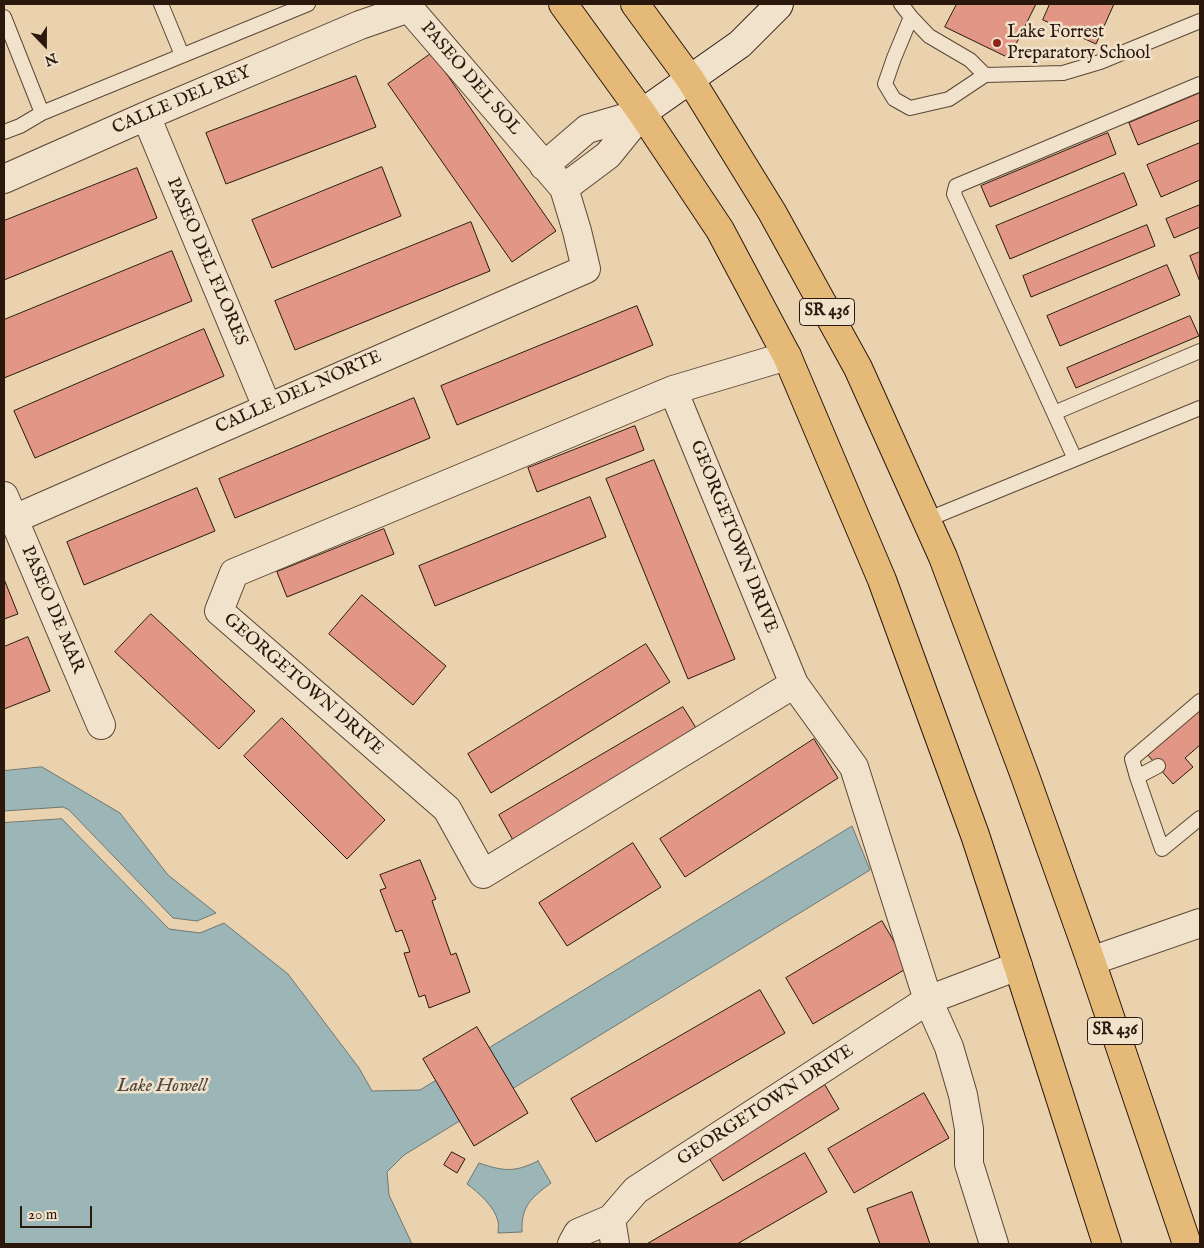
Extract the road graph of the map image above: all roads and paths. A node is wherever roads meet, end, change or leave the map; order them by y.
1 (161, 4) edge
2 (308, 4) edge
3 (563, 4) edge
4 (635, 4) edge
5 (779, 4) edge
6 (901, 4) edge
7 (911, 16) junction
8 (4, 17) edge
9 (1200, 21) edge
10 (360, 25) joint
11 (182, 55) junction
12 (985, 75) junction
13 (690, 78) junction
14 (1200, 84) edge
15 (42, 113) junction
16 (642, 113) junction
17 (146, 116) junction
18 (4, 132) edge
19 (544, 166) junction
20 (4, 179) edge
21 (564, 188) junction
22 (586, 269) joint
23 (1200, 351) edge
24 (787, 356) junction
25 (673, 390) junction
26 (267, 407) junction
27 (1200, 408) edge
28 (1054, 413) junction
29 (1075, 459) junction
30 (9, 507) edge
31 (926, 520) junction
32 (794, 684) junction
33 (1200, 701) edge
34 (101, 725) dead end
35 (1158, 766) dead end
36 (1137, 777) junction
37 (1200, 818) edge
38 (1200, 923) edge
39 (1091, 961) junction
40 (1018, 966) junction
41 (928, 1000) junction
42 (613, 1232) edge
43 (572, 1244) edge
44 (994, 1244) edge
45 (1107, 1244) edge
46 (1187, 1244) edge

1 - 11 lane
2 - 11 lane
3 - 16 main road, SR 436
4 - 13 main road, SR 436
5 - 13 street
6 - 7 lane
7 - 12 lane
7 - 12 lane
8 - 15 lane
9 - 12 lane
10 - 17 street, CALLE DEL REY
10 - 19 street, PASEO DEL SOL
11 - 15 lane
13 - 16 street
13 - 31 main road, SR 436
14 - 28 lane
15 - 18 lane
16 - 19 street
16 - 21 street
16 - 24 main road, SR 436
17 - 20 street, CALLE DEL REY
17 - 26 street, PASEO DEL FLORES
19 - 21 street, PASEO DEL SOL
21 - 22 street, PASEO DEL SOL
22 - 26 street, CALLE DEL NORTE
23 - 28 lane
24 - 25 street, GEORGETOWN DRIVE
24 - 40 main road, SR 436
25 - 32 street, GEORGETOWN DRIVE
25 - 32 street, GEORGETOWN DRIVE
26 - 30 street, CALLE DEL NORTE
27 - 29 lane
28 - 29 lane
29 - 31 lane
30 - 34 street, PASEO DE MAR
31 - 39 main road, SR 436
32 - 41 street, GEORGETOWN DRIVE
33 - 36 lane
35 - 36 lane
36 - 37 lane
38 - 39 street
39 - 46 main road, SR 436
40 - 41 street, GEORGETOWN DRIVE
40 - 45 main road, SR 436
41 - 42 street, GEORGETOWN DRIVE
41 - 44 street, GEORGETOWN DRIVE
42 - 43 street, GEORGETOWN DRIVE

